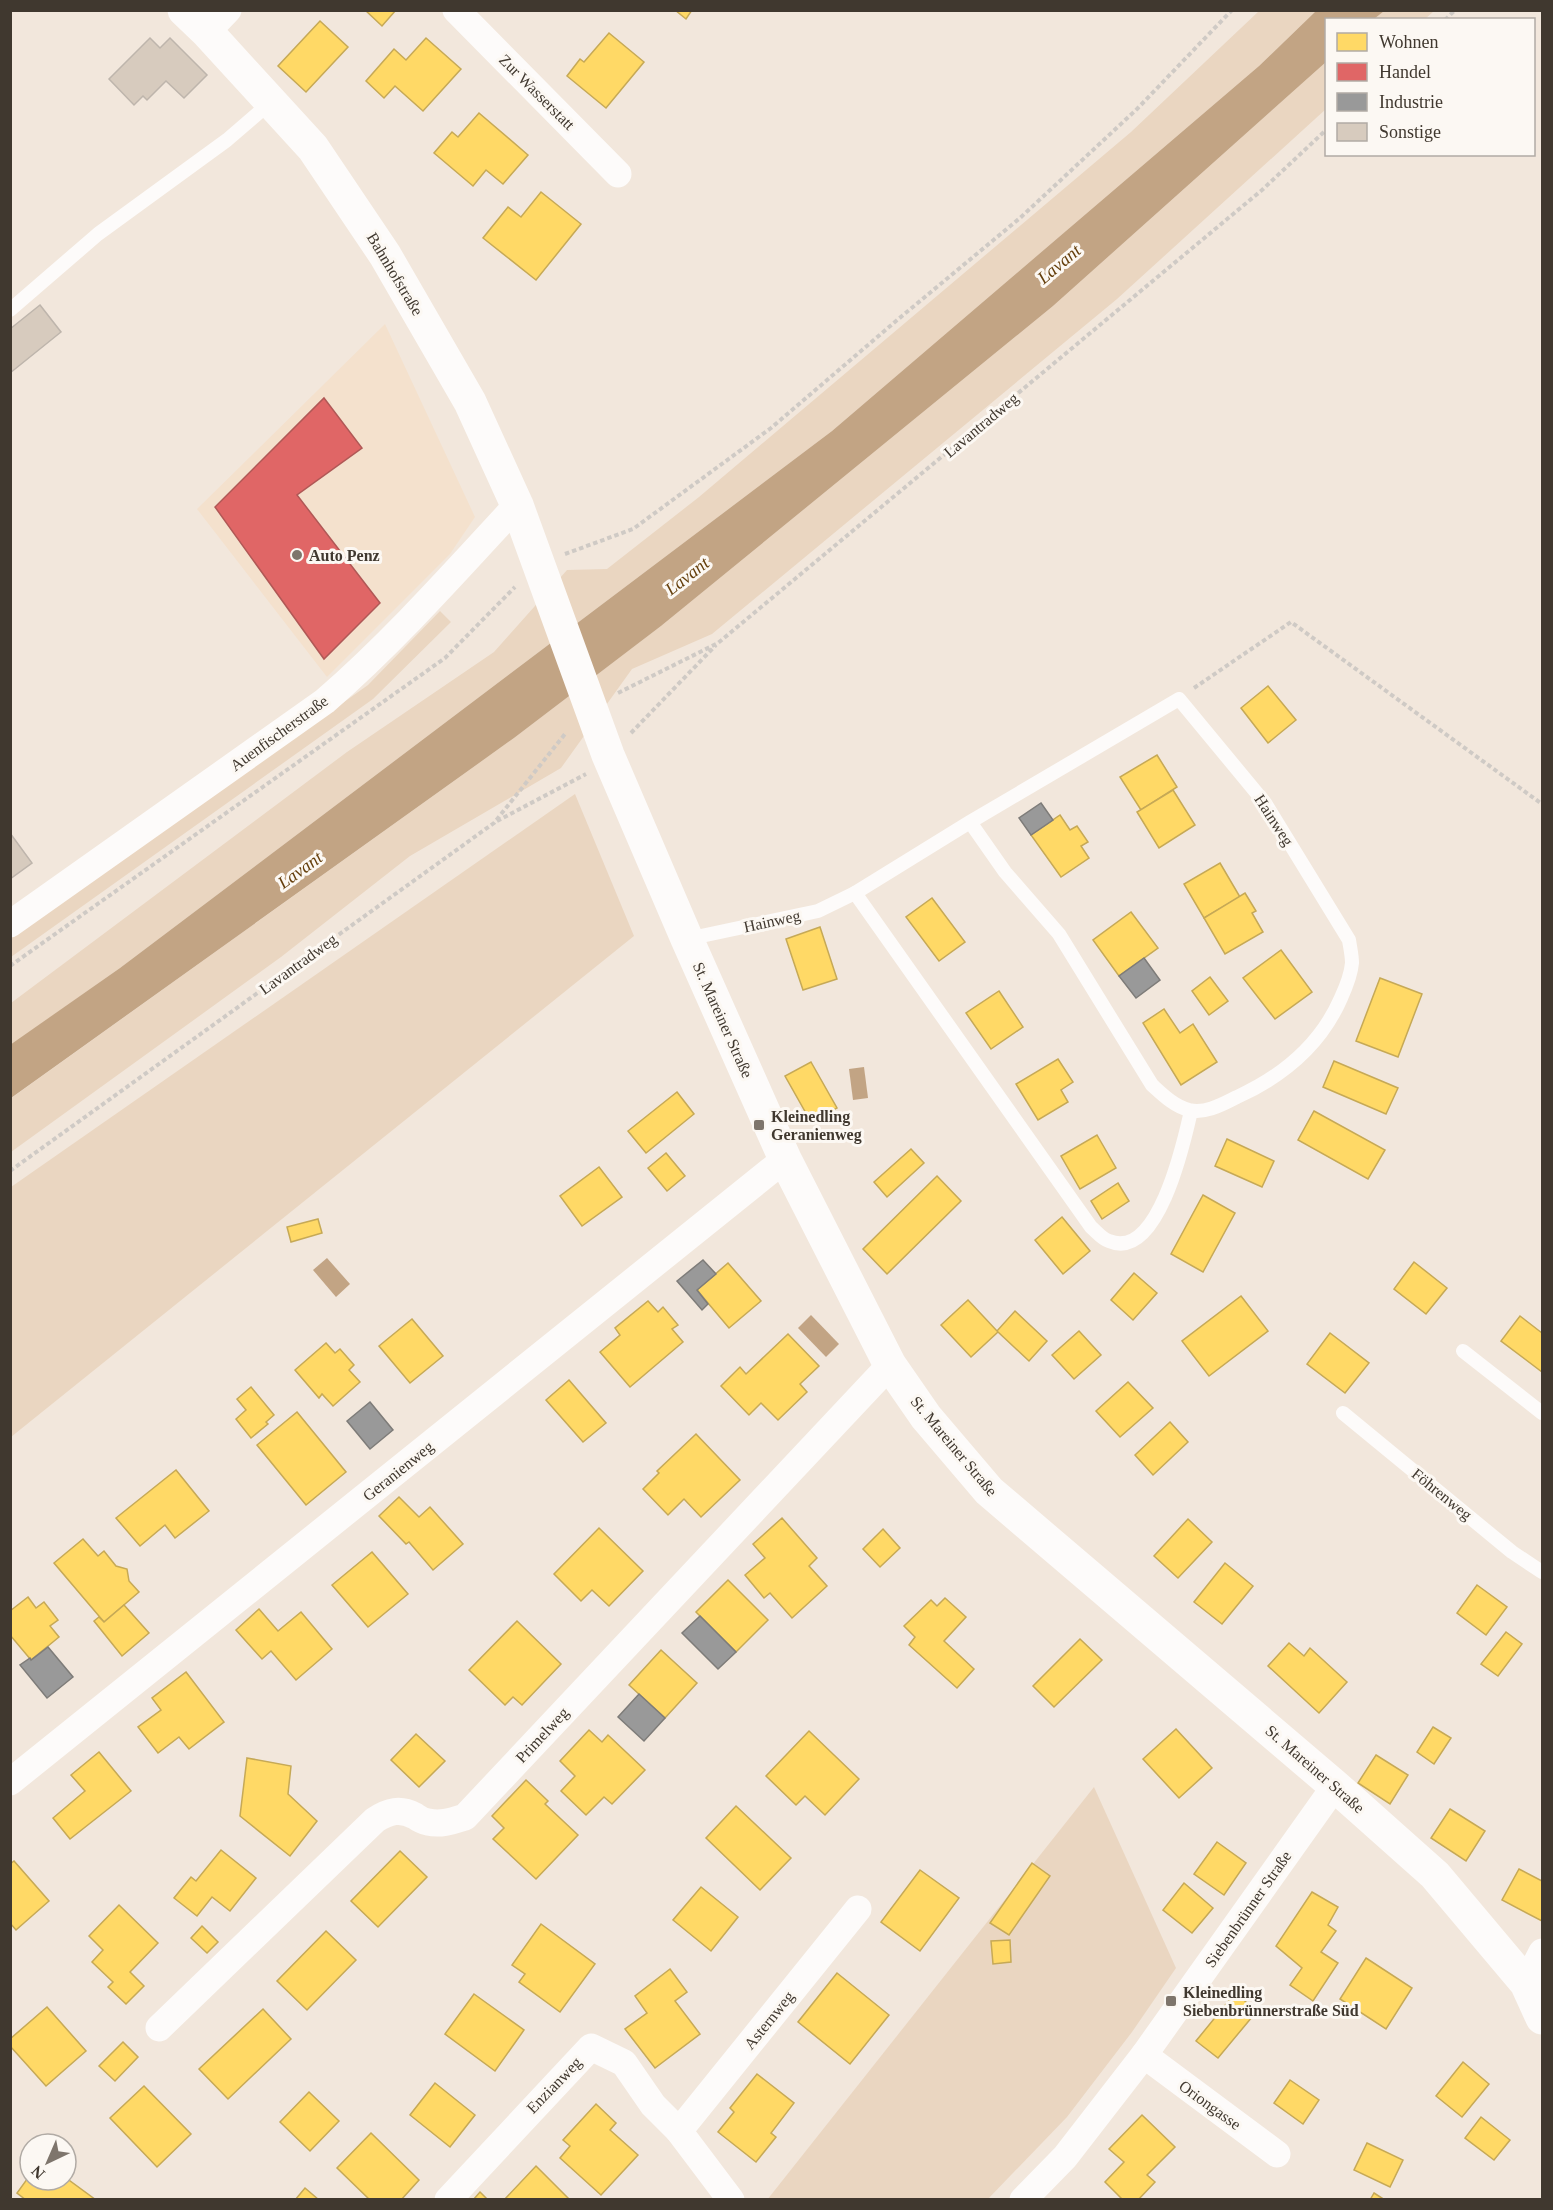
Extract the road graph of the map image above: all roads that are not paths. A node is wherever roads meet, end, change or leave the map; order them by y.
1 (456, 10) edge
2 (206, 18) edge
3 (271, 102) junction
4 (618, 174) dead end
5 (10, 310) edge
6 (517, 505) junction
7 (603, 741) joint
8 (970, 822) junction
9 (855, 893) junction
10 (10, 924) edge
11 (687, 939) junction
12 (1191, 1111) junction
13 (785, 1159) junction
14 (1463, 1351) dead end
15 (890, 1365) junction
16 (1343, 1413) dead end
17 (1542, 1413) edge
18 (1542, 1572) edge
19 (10, 1782) edge
20 (1335, 1786) junction
21 (858, 1909) dead end
22 (1542, 1952) edge
23 (1526, 1983) junction
24 (1542, 2018) edge
25 (159, 2028) dead end
26 (1144, 2055) junction
27 (680, 2131) junction
28 (1277, 2154) dead end
29 (448, 2199) edge
30 (731, 2199) edge
31 (1023, 2199) edge

1 - 4 street, Zur Wasserstatt
2 - 3 street, Bahnhofstraße
3 - 5 lane
3 - 6 street, Bahnhofstraße
6 - 7 street, Bahnhofstraße
6 - 10 street, Auenfischerstraße
7 - 11 street, St. Mareiner Straße
8 - 9 lane, Hainweg
8 - 12 lane
8 - 12 lane, Hainweg
9 - 11 lane, Hainweg
9 - 12 lane
11 - 13 street, St. Mareiner Straße
13 - 15 street, St. Mareiner Straße
13 - 19 street, Geranienweg
14 - 17 lane
15 - 20 street, St. Mareiner Straße
15 - 25 street, Primelweg
16 - 18 lane, Föhrenweg
20 - 23 street, St. Mareiner Straße
20 - 26 street, Siebenbrünner Straße
21 - 27 street, Asternweg
22 - 23 street
23 - 24 street, St. Mareiner Straße
26 - 28 street, Oriongasse
26 - 31 street, Siebenbrünner Straße
27 - 29 street, Enzianweg
27 - 30 street, Enzianweg

